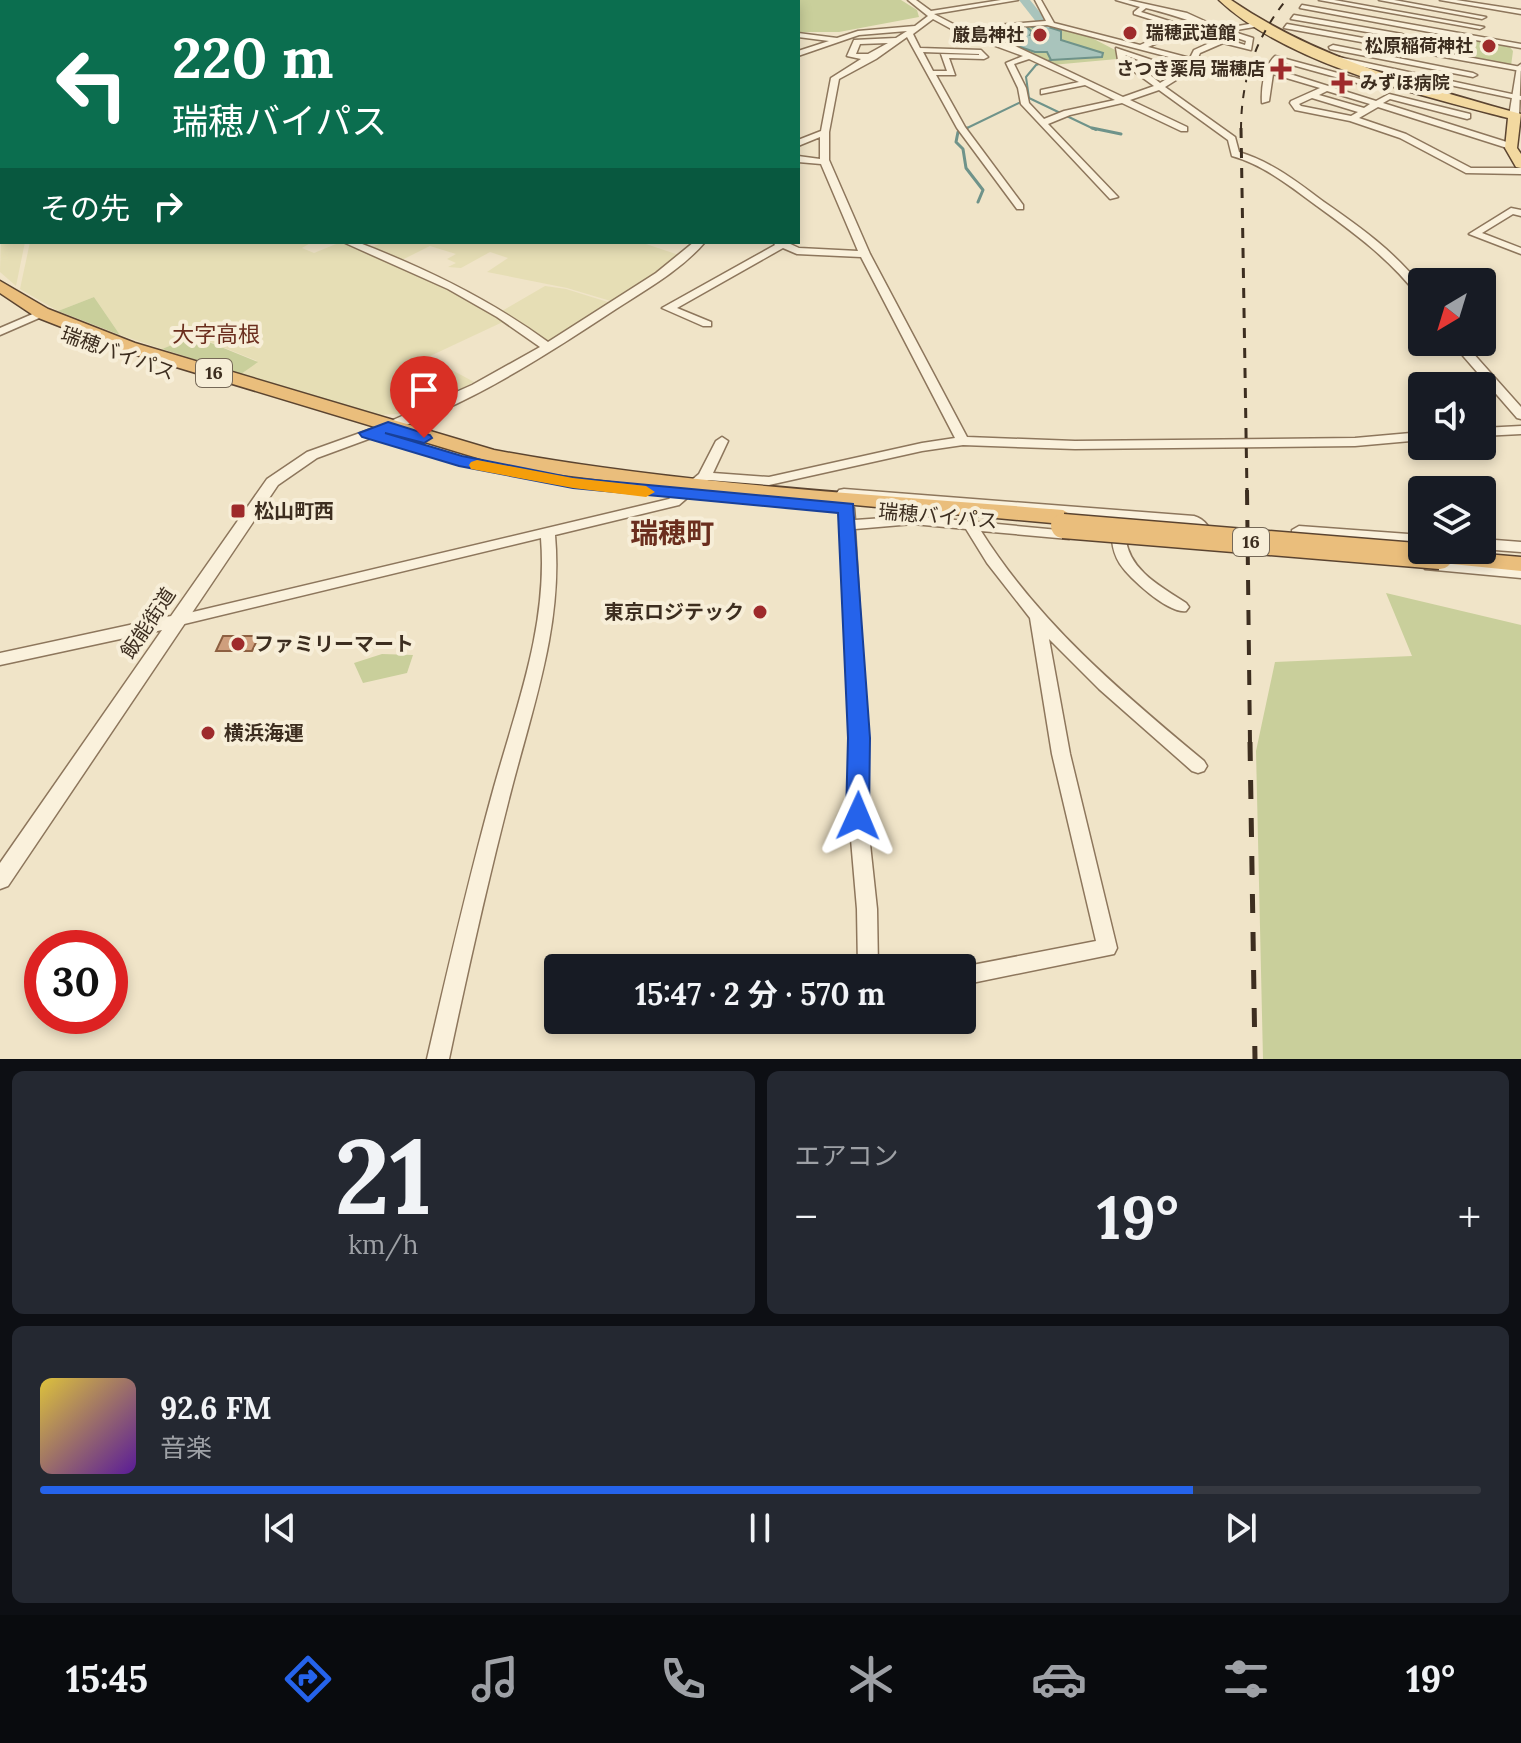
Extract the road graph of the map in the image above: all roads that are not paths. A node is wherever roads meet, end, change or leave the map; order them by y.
1 (911, 0) edge
2 (1015, 0) edge
3 (1038, 0) edge
4 (1119, 0) edge
5 (1224, 0) edge
6 (1322, 0) edge
7 (1382, 0) edge
8 (1433, 0) edge
9 (1443, 0) edge
10 (1305, 4) edge
11 (1485, 4) edge
12 (977, 6) junction
13 (1144, 7) junction
14 (1425, 7) junction
15 (1521, 12) edge
16 (931, 14) junction
17 (1416, 16) junction
18 (1294, 17) junction
19 (1482, 17) junction
20 (1049, 24) junction
21 (1257, 24) junction
22 (1005, 25) junction
23 (1407, 26) junction
24 (1480, 27) junction
25 (918, 28) junction
26 (956, 28) junction
27 (1185, 28) junction
28 (1082, 32) junction
29 (1444, 32) junction
30 (909, 34) junction
31 (800, 35) edge
32 (1223, 36) junction
33 (1339, 36) junction
34 (1402, 36) junction
35 (1282, 37) junction
36 (1477, 38) junction
37 (838, 40) junction
38 (899, 40) junction
39 (800, 44) edge
40 (1521, 46) edge
41 (820, 47) junction
42 (1141, 47) junction
43 (1398, 47) junction
44 (920, 50) junction
45 (800, 53) edge
46 (1120, 53) junction
47 (1437, 54) junction
48 (1329, 55) junction
49 (1029, 56) junction
50 (873, 57) junction
51 (1394, 59) junction
52 (1476, 61) junction
53 (1190, 64) junction
54 (1219, 68) dead end
55 (1521, 69) edge
56 (1390, 70) junction
57 (932, 73) junction
58 (1269, 74) junction
59 (1473, 75) junction
60 (1379, 78) junction
61 (1082, 84) junction
62 (1159, 87) junction
63 (1470, 87) junction
64 (1327, 88) junction
65 (1044, 92) dead end
66 (1314, 94) junction
67 (1518, 98) edge
68 (1121, 101) junction
69 (1265, 101) dead end
70 (1376, 104) junction
71 (1365, 111) junction
72 (1517, 117) edge
73 (1352, 119) junction
74 (1043, 123) junction
75 (1451, 127) junction
76 (800, 128) edge
77 (1184, 129) dead end
78 (823, 133) junction
79 (800, 142) edge
80 (1510, 146) junction
81 (800, 159) edge
82 (824, 162) junction
83 (1521, 164) edge
84 (1521, 171) edge
85 (1113, 197) dead end
86 (1020, 207) dead end
87 (1521, 213) edge
88 (353, 244) edge
89 (698, 244) edge
90 (780, 244) edge
91 (1521, 251) edge
92 (865, 254) junction
93 (1408, 276) edge
94 (0, 286) edge
95 (0, 302) edge
96 (36, 316) junction
97 (707, 324) dead end
98 (0, 332) edge
99 (547, 347) junction
100 (1469, 356) edge
101 (1521, 415) edge
102 (388, 427) junction
103 (1521, 430) edge
104 (1496, 431) edge
105 (367, 433) junction
106 (1408, 437) edge
107 (722, 441) dead end
108 (963, 441) junction
109 (839, 466) junction
110 (696, 485) junction
111 (841, 505) junction
112 (970, 525) junction
113 (548, 532) junction
114 (1408, 538) edge
115 (1119, 540) junction
116 (1496, 545) edge
117 (1521, 547) edge
118 (1408, 550) edge
119 (1496, 553) edge
120 (1521, 555) edge
121 (1496, 561) edge
122 (1521, 564) edge
123 (1521, 573) edge
124 (1181, 607) dead end
125 (1037, 616) junction
126 (176, 621) junction
127 (0, 659) edge
128 (1198, 766) dead end
129 (0, 880) edge
130 (868, 954) edge
131 (976, 973) edge
132 (438, 1059) edge

1 - 16 street
2 - 12 street
3 - 20 street
4 - 13 street
5 - 21 main road
6 - 17 street
7 - 14 street
8 - 14 street
9 - 11 street
10 - 18 street
10 - 23 street
11 - 15 street
11 - 19 street
12 - 16 street
12 - 22 street
13 - 27 street
13 - 32 street
14 - 17 street
14 - 19 street
16 - 25 street
16 - 26 street
17 - 23 street
17 - 24 street
18 - 34 street
18 - 35 street
19 - 24 street
20 - 22 street
20 - 28 street
21 - 32 street
21 - 35 main road
22 - 26 street
23 - 29 street
23 - 34 street
24 - 36 street
25 - 30 street
25 - 37 street
26 - 49 street
27 - 32 street
27 - 42 street
28 - 42 street
28 - 46 street
29 - 36 street
29 - 47 street
30 - 38 street
30 - 44 street
31 - 37 street
32 - 53 street
33 - 35 street
33 - 43 street
33 - 48 street
34 - 43 street
35 - 48 main road
36 - 40 street
37 - 41 street
38 - 50 street
38 - 50 street
39 - 41 street
41 - 45 street
42 - 53 street
43 - 47 street
43 - 51 street
44 - 57 street
44 - 57 street
46 - 53 street
46 - 62 street
47 - 52 street
48 - 51 street
48 - 56 street
48 - 60 main road
49 - 61 street
49 - 74 street
50 - 78 street
51 - 56 street
51 - 59 street
52 - 55 street
52 - 59 street
53 - 54 street
53 - 62 street
55 - 67 street
56 - 63 street
57 - 86 street
58 - 60 street
58 - 64 street
58 - 66 street
58 - 69 street
59 - 63 street
60 - 72 main road
61 - 65 street
61 - 68 street
62 - 68 street
62 - 93 street
63 - 67 street
64 - 66 street
64 - 70 street
66 - 71 street
66 - 73 street
67 - 72 street
68 - 74 street
68 - 77 street
70 - 71 street
70 - 75 street
70 - 75 street
71 - 73 street
72 - 80 main road
73 - 84 street
74 - 85 street
75 - 80 street
76 - 78 street
78 - 79 street
78 - 82 street
80 - 83 main road
81 - 82 street
82 - 92 street
87 - 91 street
88 - 99 street
89 - 99 street
90 - 92 street
90 - 97 street
92 - 108 street
94 - 96 highway, 瑞穂バイパス / 16
95 - 96 highway, 瑞穂バイパス / 16
96 - 98 street
96 - 102 highway, 瑞穂バイパス / 16
96 - 105 highway, 瑞穂バイパス / 16
99 - 102 street
100 - 101 street
102 - 105 street, 飯能街道
102 - 110 highway, 瑞穂バイパス / 16
103 - 104 street
105 - 110 highway, 瑞穂バイパス / 16
105 - 126 street, 飯能街道
106 - 108 street
107 - 110 street
108 - 109 street
109 - 110 street
109 - 111 street
110 - 111 highway, 瑞穂バイパス / 16
110 - 113 street
111 - 112 street
111 - 115 street
111 - 118 highway, 瑞穂バイパス / 16, bridge
111 - 130 street
112 - 115 street
112 - 125 street
113 - 126 street
113 - 132 street
114 - 123 street
115 - 124 street
116 - 117 street
119 - 120 highway
121 - 122 highway, 瑞穂バイパス / 16
125 - 128 street
125 - 131 street
126 - 127 street
126 - 129 street, 飯能街道

